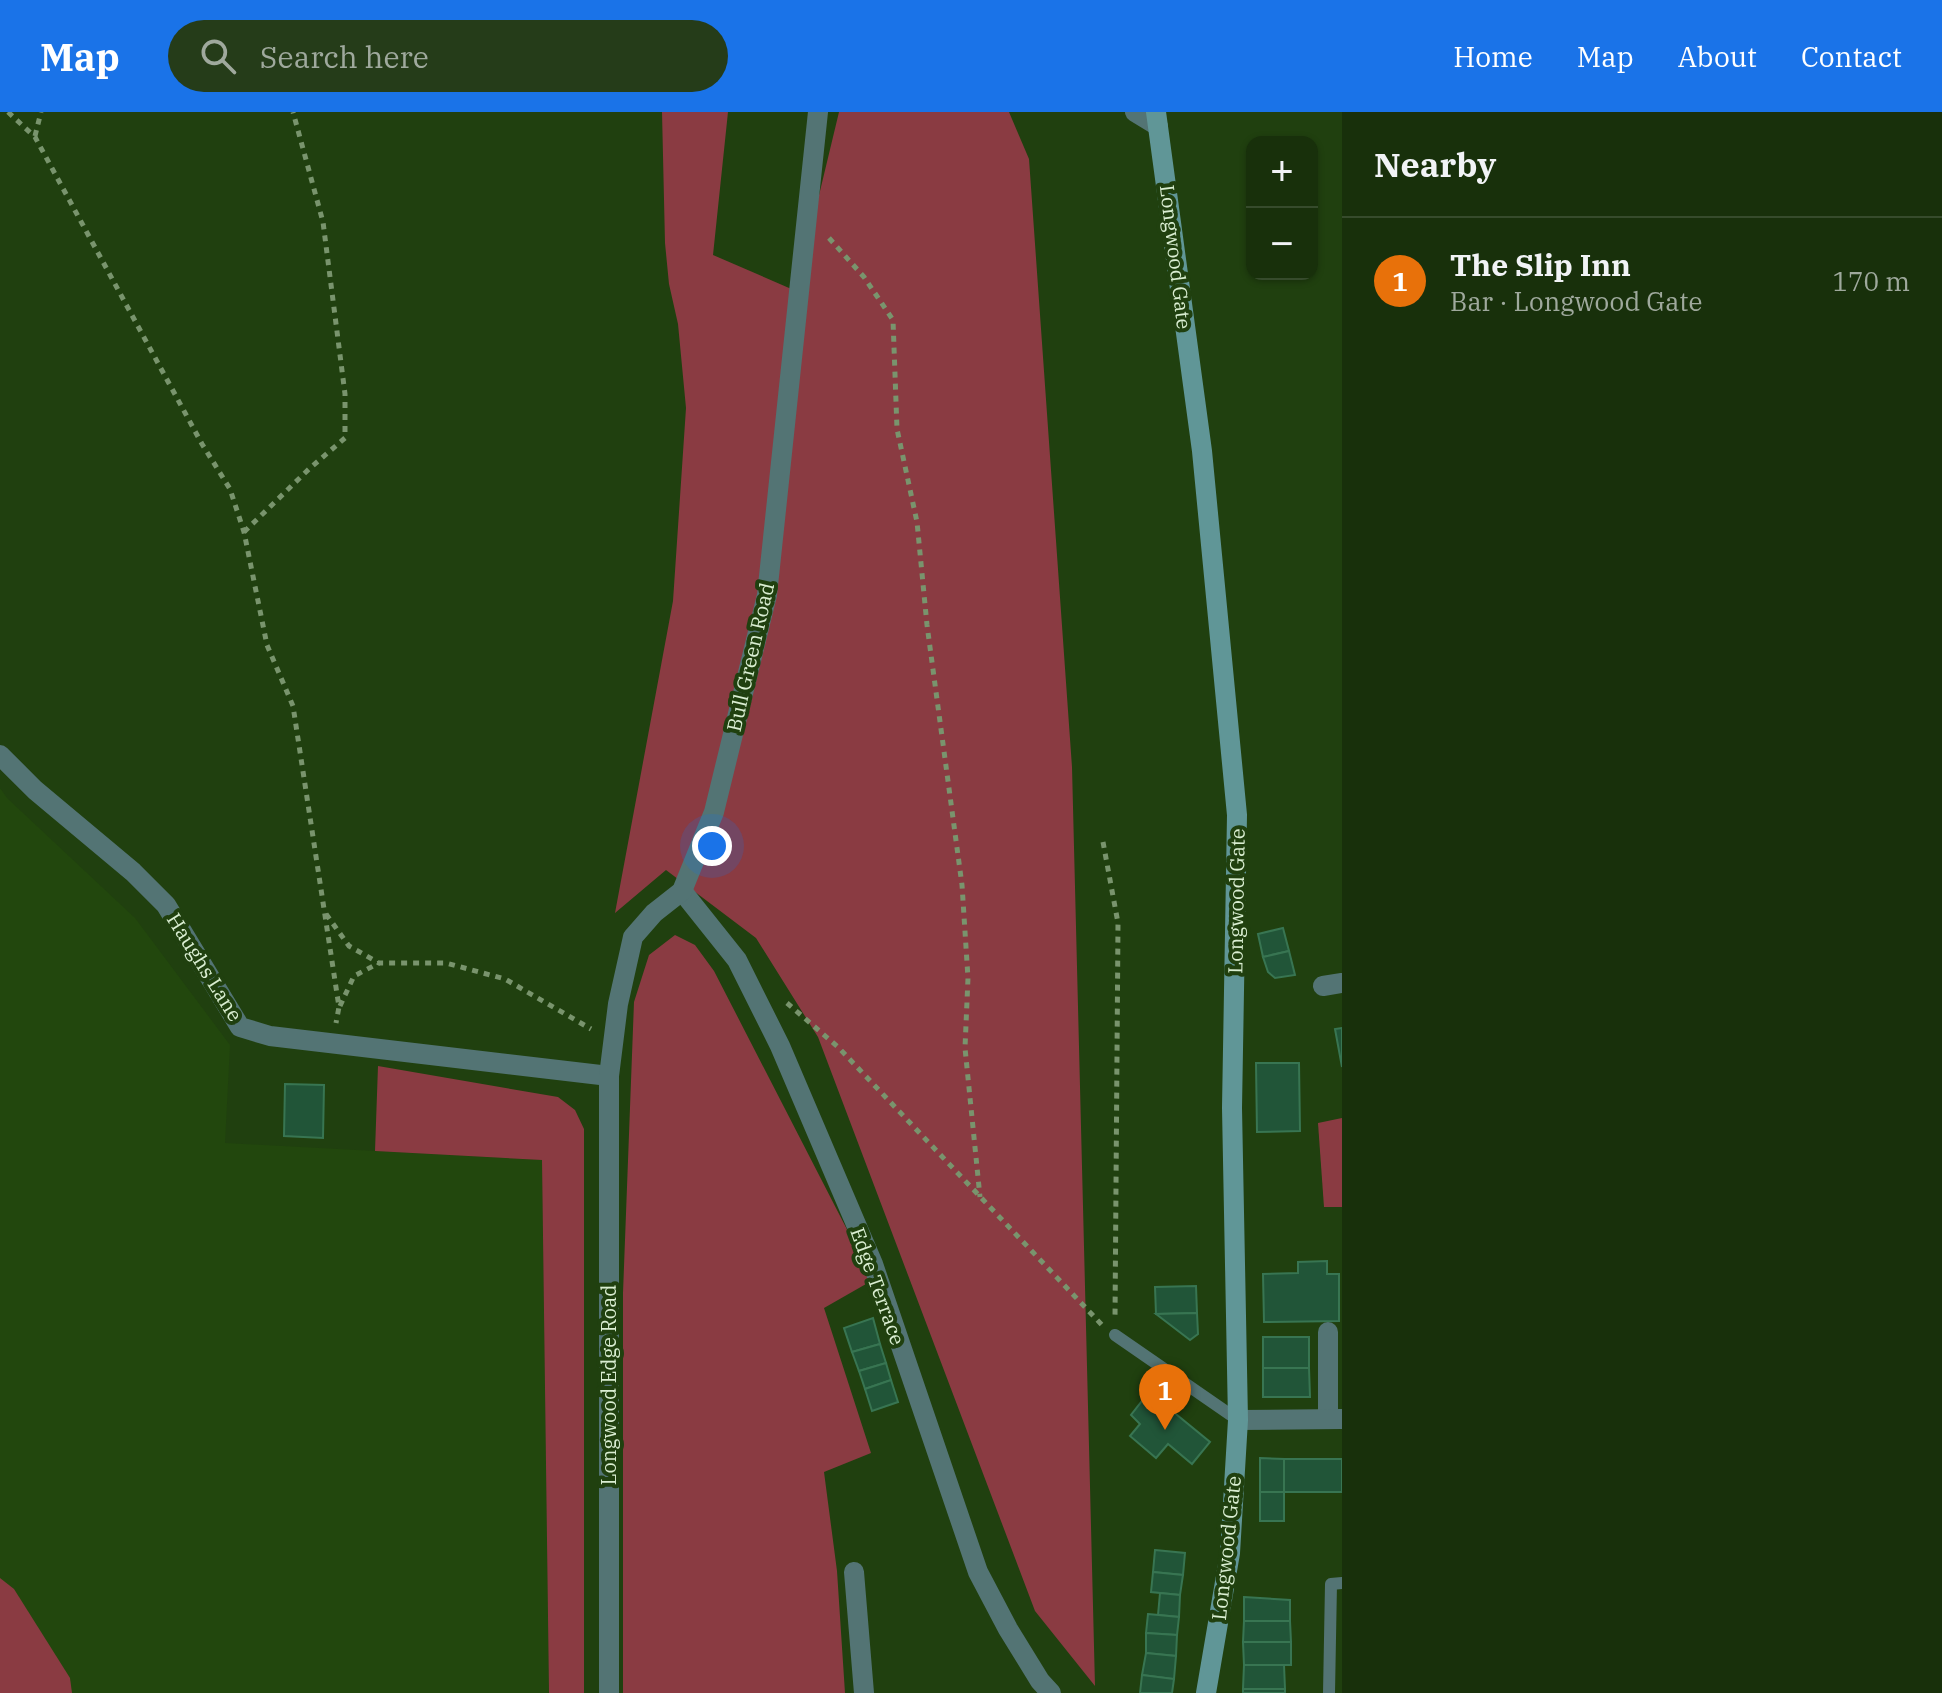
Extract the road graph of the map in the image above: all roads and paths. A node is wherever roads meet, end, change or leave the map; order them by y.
1 (8, 112) edge
2 (41, 112) edge
3 (293, 112) edge
4 (818, 112) edge
5 (1135, 112) edge
6 (1157, 119) edge
7 (35, 137) junction
8 (807, 216) junction
9 (244, 532) junction
10 (0, 755) edge
11 (1103, 842) dead end
12 (682, 891) junction
13 (324, 913) junction
14 (379, 963) junction
15 (782, 999) dead end
16 (339, 1007) junction
17 (613, 1042) junction
18 (331, 1043) junction
19 (609, 1076) junction
20 (980, 1197) junction
21 (1328, 1332) dead end
22 (1115, 1335) junction
23 (1335, 1419) edge
24 (1238, 1420) junction
25 (854, 1572) dead end
26 (1342, 1583) edge
27 (609, 1693) edge
28 (864, 1693) edge
29 (1051, 1693) edge
30 (1206, 1693) edge
31 (1329, 1693) edge

1 - 7 path
2 - 7 path
3 - 9 path
4 - 8 street, Bull Green Road
5 - 6 street
6 - 24 street, Longwood Gate
7 - 9 path
8 - 12 street, Bull Green Road
8 - 20 path
9 - 13 path
10 - 18 street, Haughs Lane
11 - 22 path
12 - 17 street, Bull Green Road
12 - 29 street, Edge Terrace
13 - 14 path
13 - 16 path
14 - 16 path
14 - 17 path
15 - 20 path
16 - 18 path
17 - 19 street, Bull Green Road
18 - 19 street, Haughs Lane
19 - 27 street, Longwood Edge Road
20 - 22 path
21 - 23 street
22 - 24 lane
23 - 24 street
24 - 30 street, Longwood Gate
25 - 28 street
26 - 31 lane

